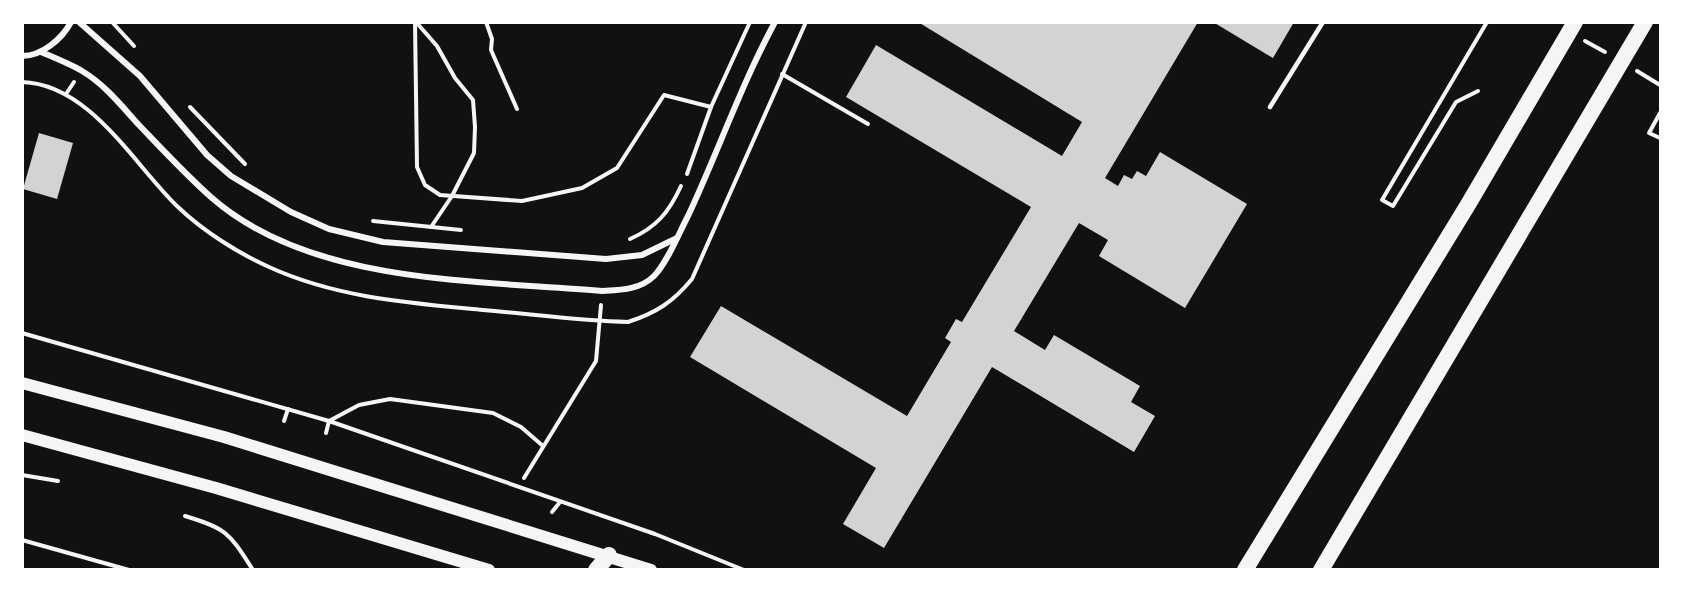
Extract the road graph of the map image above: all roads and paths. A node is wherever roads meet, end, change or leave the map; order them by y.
1 (71, 22) edge
2 (79, 22) edge
3 (112, 22) edge
4 (416, 22) edge
5 (486, 22) edge
6 (750, 22) edge
7 (775, 22) edge
8 (806, 22) edge
9 (1323, 22) edge
10 (1487, 22) edge
11 (1575, 22) edge
12 (1645, 22) edge
13 (41, 52) junction
14 (140, 52) dead end
15 (22, 57) edge
16 (782, 74) junction
17 (22, 82) edge
18 (1478, 91) dead end
19 (188, 104) dead end
20 (711, 107) junction
21 (1270, 107) dead end
22 (517, 109) dead end
23 (1660, 113) edge
24 (868, 124) dead end
25 (1660, 138) edge
26 (252, 170) dead end
27 (452, 196) junction
28 (362, 220) dead end
29 (431, 227) junction
30 (466, 230) dead end
31 (677, 237) junction
32 (629, 240) dead end
33 (602, 291) junction
34 (600, 321) junction
35 (22, 333) edge
36 (22, 383) edge
37 (288, 409) junction
38 (284, 421) dead end
39 (329, 421) junction
40 (326, 433) dead end
41 (22, 435) edge
42 (543, 447) junction
43 (22, 475) edge
44 (524, 478) dead end
45 (58, 481) dead end
46 (560, 502) junction
47 (552, 512) dead end
48 (185, 516) dead end
49 (22, 540) edge
50 (609, 562) edge
51 (129, 570) edge
52 (253, 570) edge
53 (489, 570) edge
54 (596, 570) edge
55 (651, 570) edge
56 (744, 570) edge
57 (1245, 570) edge
58 (1321, 570) edge

1 - 13 street
2 - 31 street
3 - 14 path
4 - 27 path
4 - 27 path
5 - 22 path
6 - 20 path
7 - 31 street
8 - 16 path
9 - 21 lane
10 - 18 path
11 - 57 highway
12 - 58 highway
13 - 15 street
13 - 33 street
16 - 24 path
16 - 34 path
17 - 34 path
19 - 26 path
20 - 27 path
20 - 32 path
23 - 25 path
27 - 29 path
28 - 29 path
29 - 30 path
31 - 33 street
33 - 34 path
34 - 42 path
35 - 37 path
36 - 50 main road
37 - 38 path
37 - 39 path
39 - 40 path
39 - 42 path
39 - 46 path
41 - 53 main road
42 - 44 path
43 - 45 path
46 - 47 path
46 - 56 path
48 - 52 path
49 - 51 path
50 - 54 highway
50 - 55 main road

